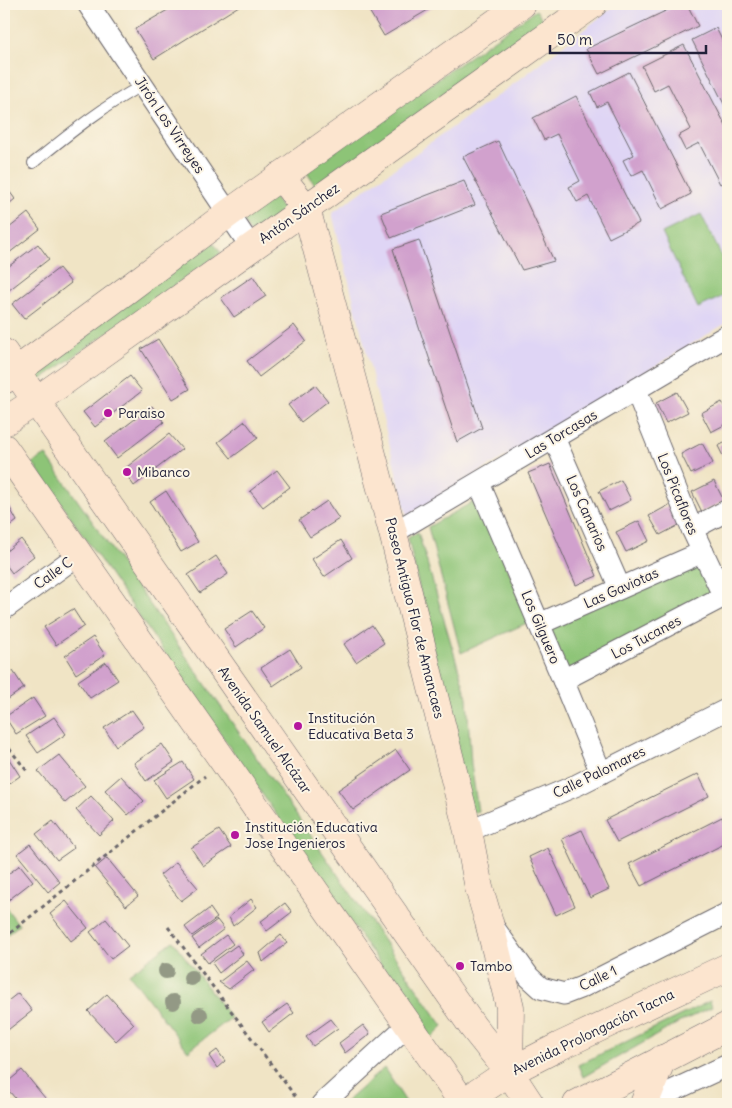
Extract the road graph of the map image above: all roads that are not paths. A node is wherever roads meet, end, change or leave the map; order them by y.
1 (88, 4) edge
2 (522, 4) edge
3 (578, 8) edge
4 (143, 85) junction
5 (33, 163) dead end
6 (280, 176) junction
7 (306, 208) junction
8 (228, 213) junction
9 (251, 246) junction
10 (727, 339) edge
11 (8, 368) edge
12 (636, 390) junction
13 (36, 401) junction
14 (4, 422) edge
15 (554, 438) junction
16 (4, 448) edge
17 (479, 483) junction
18 (728, 510) edge
19 (692, 528) junction
20 (393, 533) junction
21 (703, 552) junction
22 (78, 555) junction
23 (620, 588) junction
24 (726, 595) edge
25 (4, 609) edge
26 (540, 624) junction
27 (563, 680) junction
28 (728, 709) edge
29 (601, 773) junction
30 (468, 831) junction
31 (728, 913) edge
32 (489, 922) junction
33 (728, 967) edge
34 (408, 1025) junction
35 (728, 1026) edge
36 (662, 1059) junction
37 (728, 1065) edge
38 (509, 1072) junction
39 (322, 1104) edge
40 (463, 1104) edge
41 (530, 1104) edge
42 (577, 1104) edge
43 (644, 1104) edge

1 - 4 street, Jirón Los Virreyes
2 - 6 street
3 - 7 street, Antón Sánchez
4 - 5 lane
4 - 8 street, Jirón Los Virreyes
6 - 7 street, Paseo Antiguo Flor de Amancaes
6 - 8 street
7 - 9 street, Antón Sánchez
7 - 20 street, Paseo Antiguo Flor de Amancaes
8 - 9 street, Jirón Los Virreyes
8 - 11 street
9 - 13 street, Antón Sánchez
10 - 12 street, Las Torcasas
11 - 13 street, Avenida Samuel Alcázar
12 - 15 street, Las Torcasas
12 - 19 street, Los Picaflores
13 - 14 street, Antón Sánchez
13 - 38 street, Avenida Samuel Alcázar
15 - 17 street, Las Torcasas
15 - 23 street, Los Canarios
16 - 22 street
17 - 20 street, Las Torcasas
17 - 26 street, Los Gilguero
18 - 19 street
19 - 21 street, Los Picaflores
20 - 30 street, Paseo Antiguo Flor de Amancaes
21 - 23 street, Las Gaviotas
21 - 24 street, Los Picaflores
22 - 25 street, Calle C
22 - 34 street
23 - 26 street, Las Gaviotas
24 - 27 street, Los Tucanes
26 - 27 street, Los Gilguero
27 - 29 street, Los Gilguero
28 - 29 street, Calle Palomares
29 - 30 street, Calle Palomares
30 - 32 street, Paseo Antiguo Flor de Amancaes
31 - 32 street, Calle 1
32 - 38 street, Paseo Antiguo Flor de Amancaes
33 - 38 street, Avenida Prolongación Tacna
34 - 39 street
34 - 40 street
35 - 36 street
36 - 42 street
36 - 43 street
37 - 43 street
38 - 40 street, Avenida Prolongación Tacna
38 - 41 street, Avenida Samuel Alcázar

